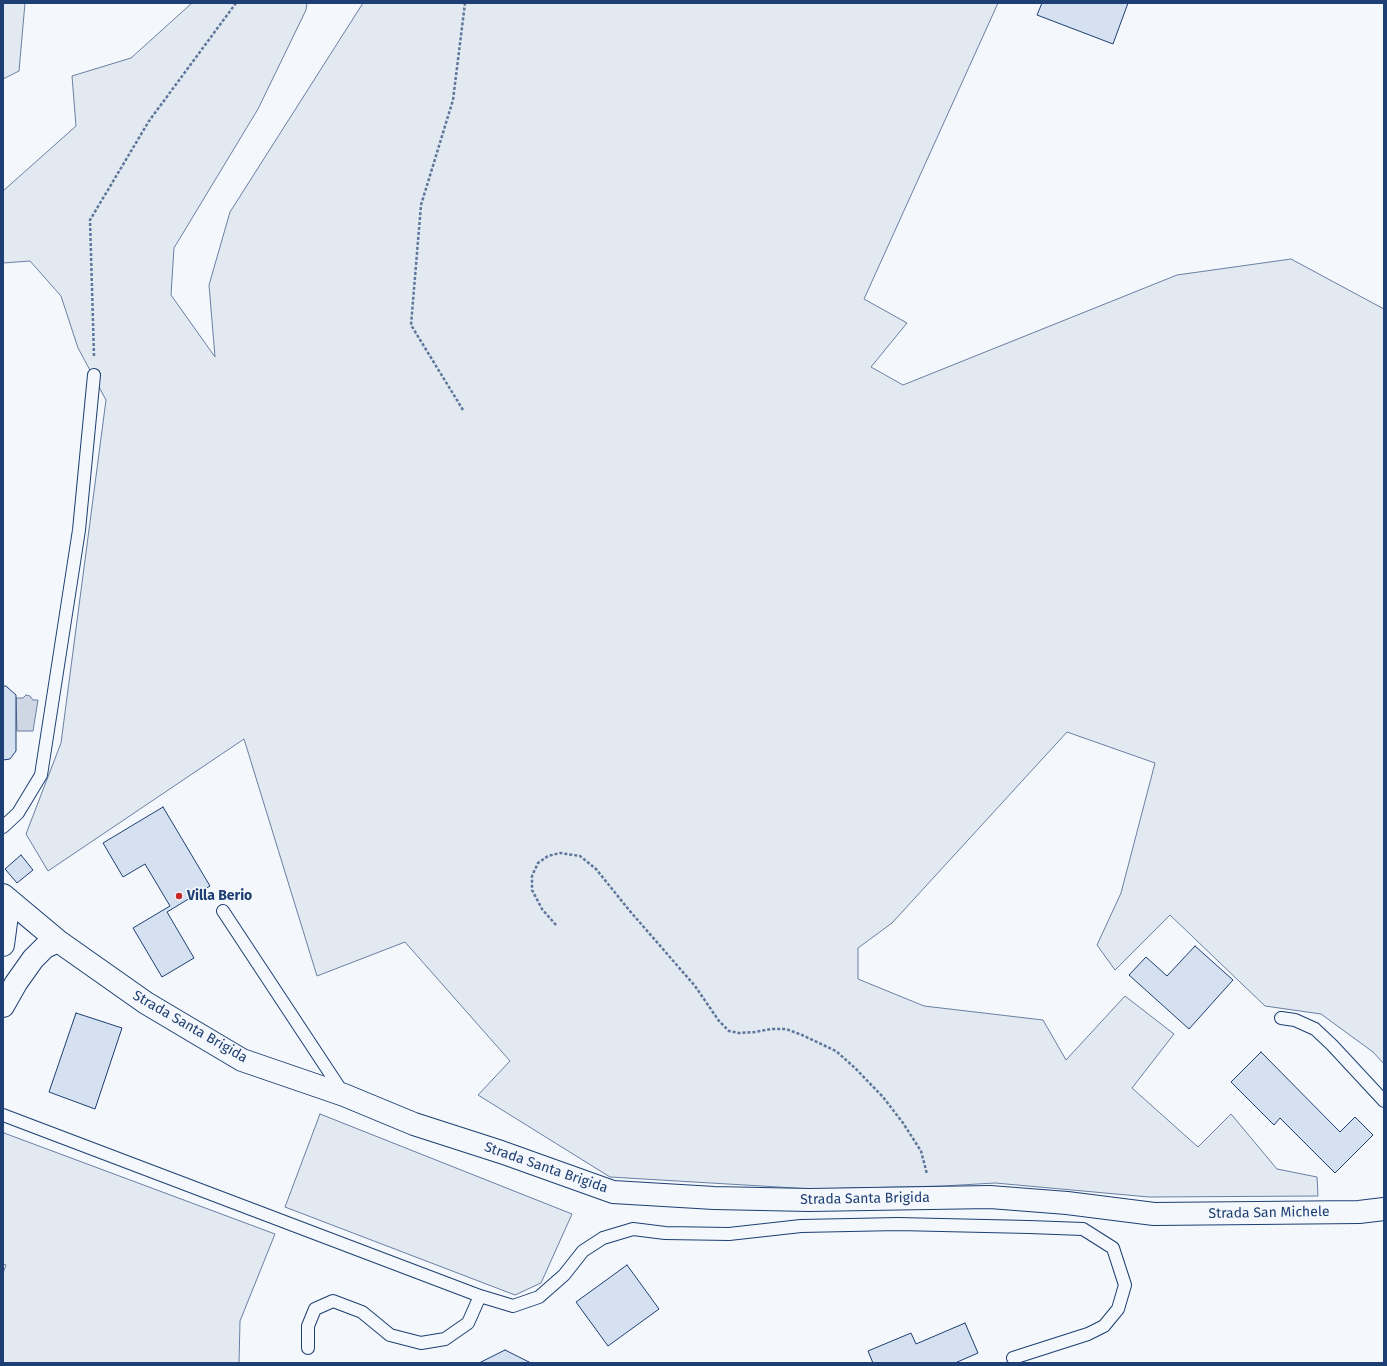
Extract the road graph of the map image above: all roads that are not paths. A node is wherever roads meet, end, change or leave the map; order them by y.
1 (94, 375) road end
2 (3, 827) edge
3 (6, 897) edge
4 (223, 911) dead end
5 (58, 941) junction
6 (3, 945) edge
7 (3, 1006) edge
8 (1280, 1018) dead end
9 (344, 1095) junction
10 (1384, 1101) edge
11 (3, 1115) edge
12 (1384, 1210) edge
13 (1154, 1214) joint
14 (480, 1296) junction
15 (308, 1348) dead end
16 (1013, 1358) dead end

1 - 2 lane
3 - 5 street, Strada Santa Brigida
3 - 6 street, Strada Santa Brigida
4 - 9 lane
5 - 7 street
5 - 9 street, Strada Santa Brigida
8 - 10 lane
9 - 13 street, Strada Santa Brigida
11 - 14 lane
12 - 13 street, Strada San Michele
14 - 15 lane
14 - 16 lane

